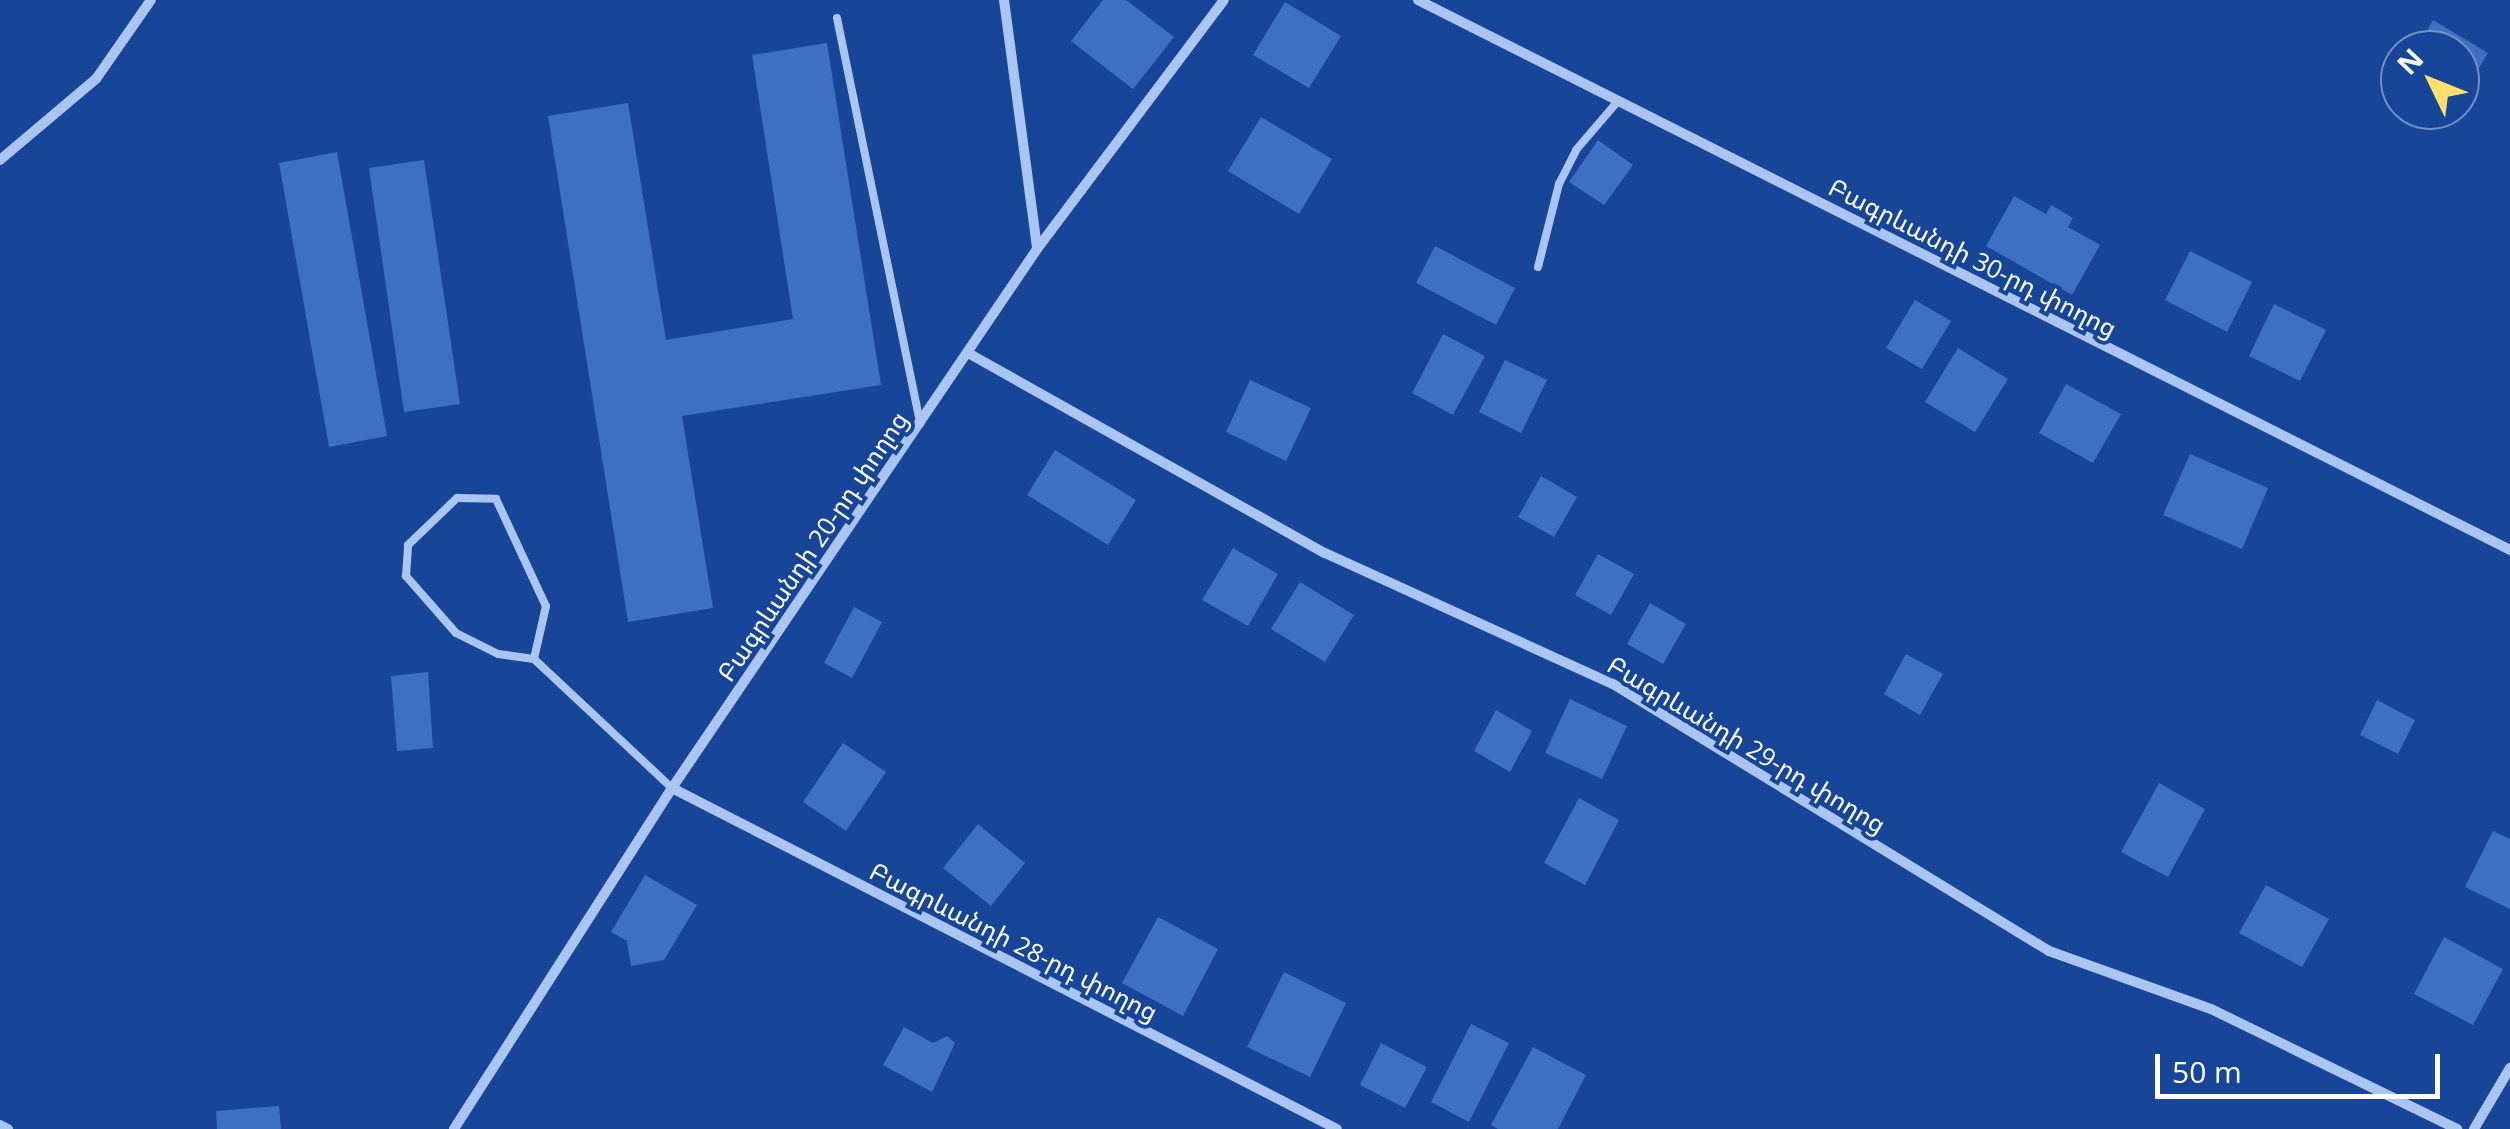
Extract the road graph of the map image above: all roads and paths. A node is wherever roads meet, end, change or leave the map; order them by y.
1 (151, 0) edge
2 (1004, 0) edge
3 (1224, 0) edge
4 (1418, 0) edge
5 (837, 18) dead end
6 (1618, 101) junction
7 (0, 160) edge
8 (1037, 249) junction
9 (1538, 267) dead end
10 (968, 353) junction
11 (920, 424) junction
12 (2510, 550) edge
13 (534, 660) junction
14 (672, 788) junction
15 (2510, 1068) edge
16 (0, 1125) edge
17 (8, 1129) edge
18 (454, 1129) edge
19 (1338, 1129) edge
20 (2457, 1129) edge
21 (2474, 1129) edge

1 - 7 street
2 - 8 street
3 - 8 street, Բագրևանդի 20-րդ փողոց
4 - 6 street, Բագրևանդի 30-րդ փողոց
5 - 11 lane
6 - 9 lane
6 - 12 street, Բագրևանդի 30-րդ փողոց
8 - 10 street, Բագրևանդի 20-րդ փողոց
10 - 11 street, Բագրևանդի 20-րդ փողոց
10 - 20 street, Բագրևանդի 29-րդ փողոց
11 - 14 street, Բագրևանդի 20-րդ փողոց
13 - 13 lane
13 - 14 lane
14 - 18 street, Բագրևանդի 20-րդ փողոց
14 - 19 street, Բագրևանդի 28-րդ փողոց
15 - 21 street
16 - 17 street

